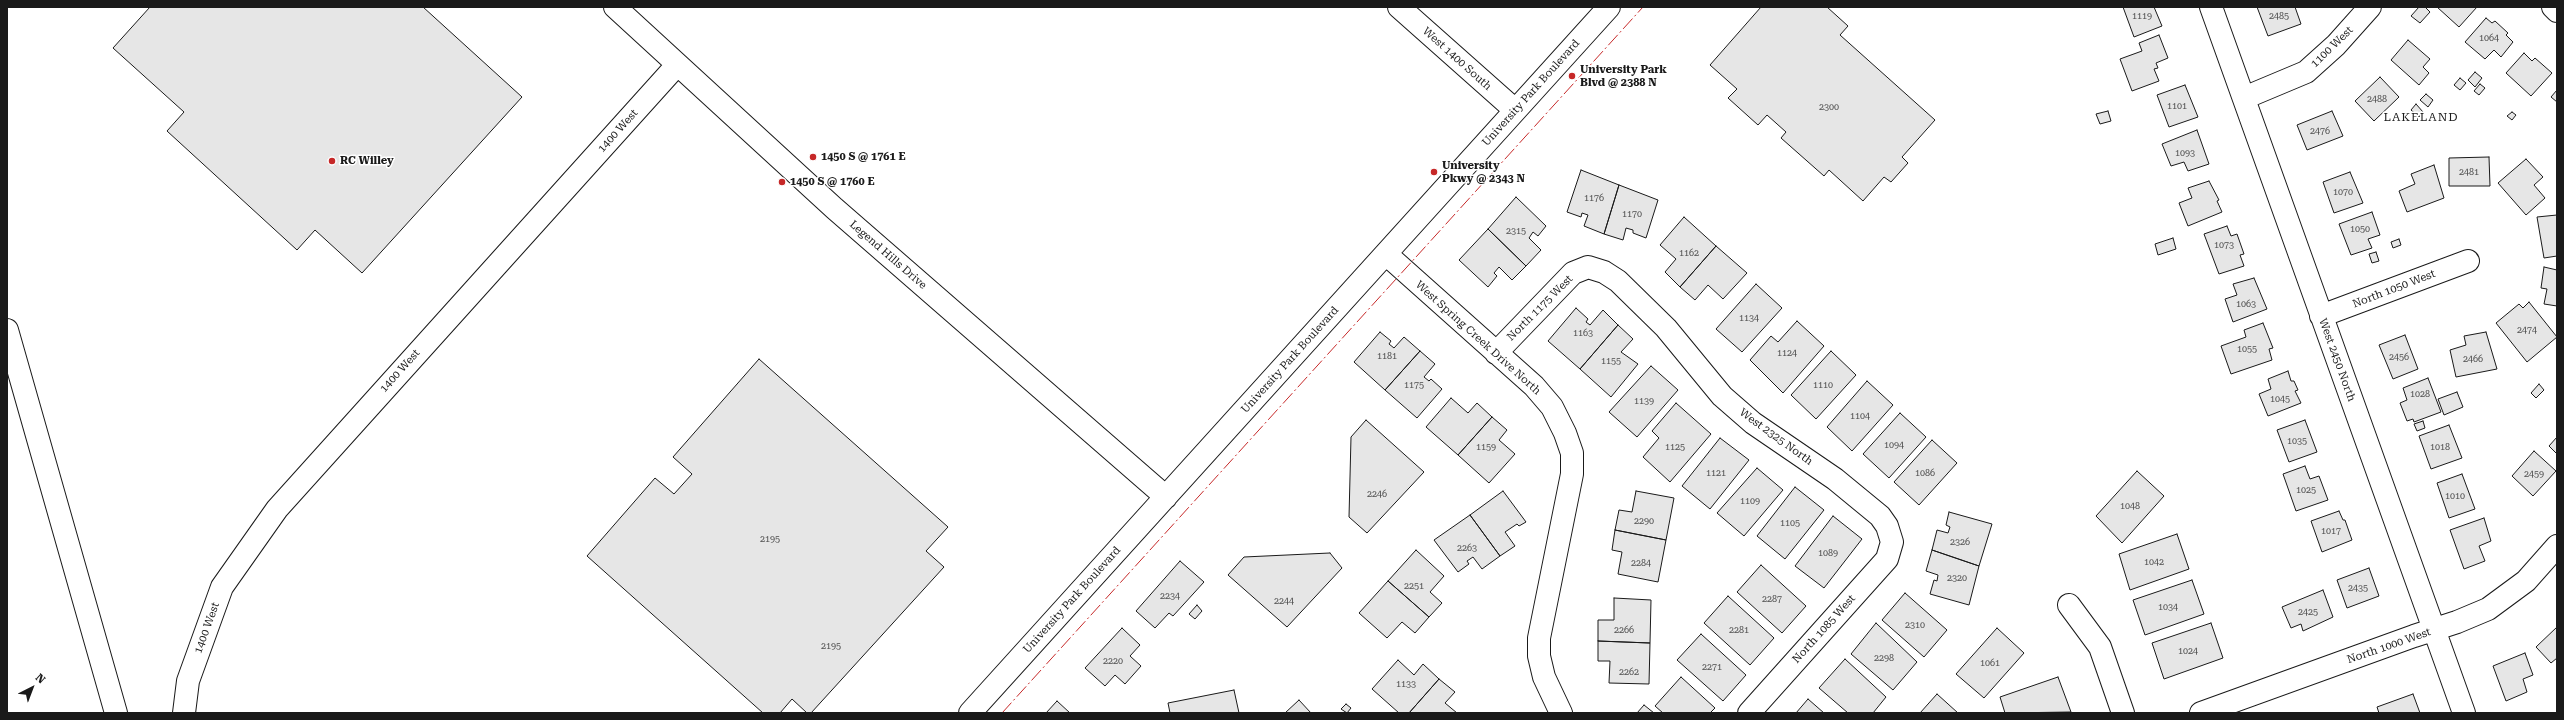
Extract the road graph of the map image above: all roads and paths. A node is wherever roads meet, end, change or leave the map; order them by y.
1 (615, 7) edge
2 (1399, 7) edge
3 (1609, 7) edge
4 (2210, 7) edge
5 (2370, 7) edge
6 (2553, 7) edge
7 (2557, 11) edge
8 (677, 65) junction
9 (2244, 98) junction
10 (1515, 110) junction
11 (1386, 254) junction
12 (2468, 261) dead end
13 (1588, 268) joint
14 (2321, 316) junction
15 (7, 330) edge
16 (1496, 353) junction
17 (1166, 497) junction
18 (1892, 542) joint
19 (2557, 546) edge
20 (2069, 605) dead end
21 (2435, 630) junction
22 (116, 713) edge
23 (184, 713) edge
24 (970, 713) edge
25 (1561, 713) edge
26 (1749, 713) edge
27 (2123, 713) edge
28 (2201, 713) edge
29 (2464, 713) edge

1 - 8 main road, Legend Hills Drive
2 - 10 main road, West 1400 South
3 - 10 main road, University Park Boulevard
4 - 9 main road, West 2450 North
5 - 9 main road, 1100 West
6 - 7 main road
8 - 17 main road, Legend Hills Drive
8 - 23 main road, 1400 West
9 - 14 main road, West 2450 North
10 - 11 main road, University Park Boulevard
11 - 16 main road, West Spring Creek Drive North
11 - 17 main road, University Park Boulevard
12 - 14 main road, North 1050 West
13 - 16 main road, North 1175 West
13 - 18 main road, West 2325 North
14 - 21 main road, West 2450 North
15 - 22 main road
16 - 25 main road, West Spring Creek Drive North
17 - 24 main road, University Park Boulevard
18 - 26 main road, North 1085 West
19 - 21 main road, North 1000 West
20 - 27 main road
21 - 28 main road, North 1000 West
21 - 29 main road, West 2450 North

